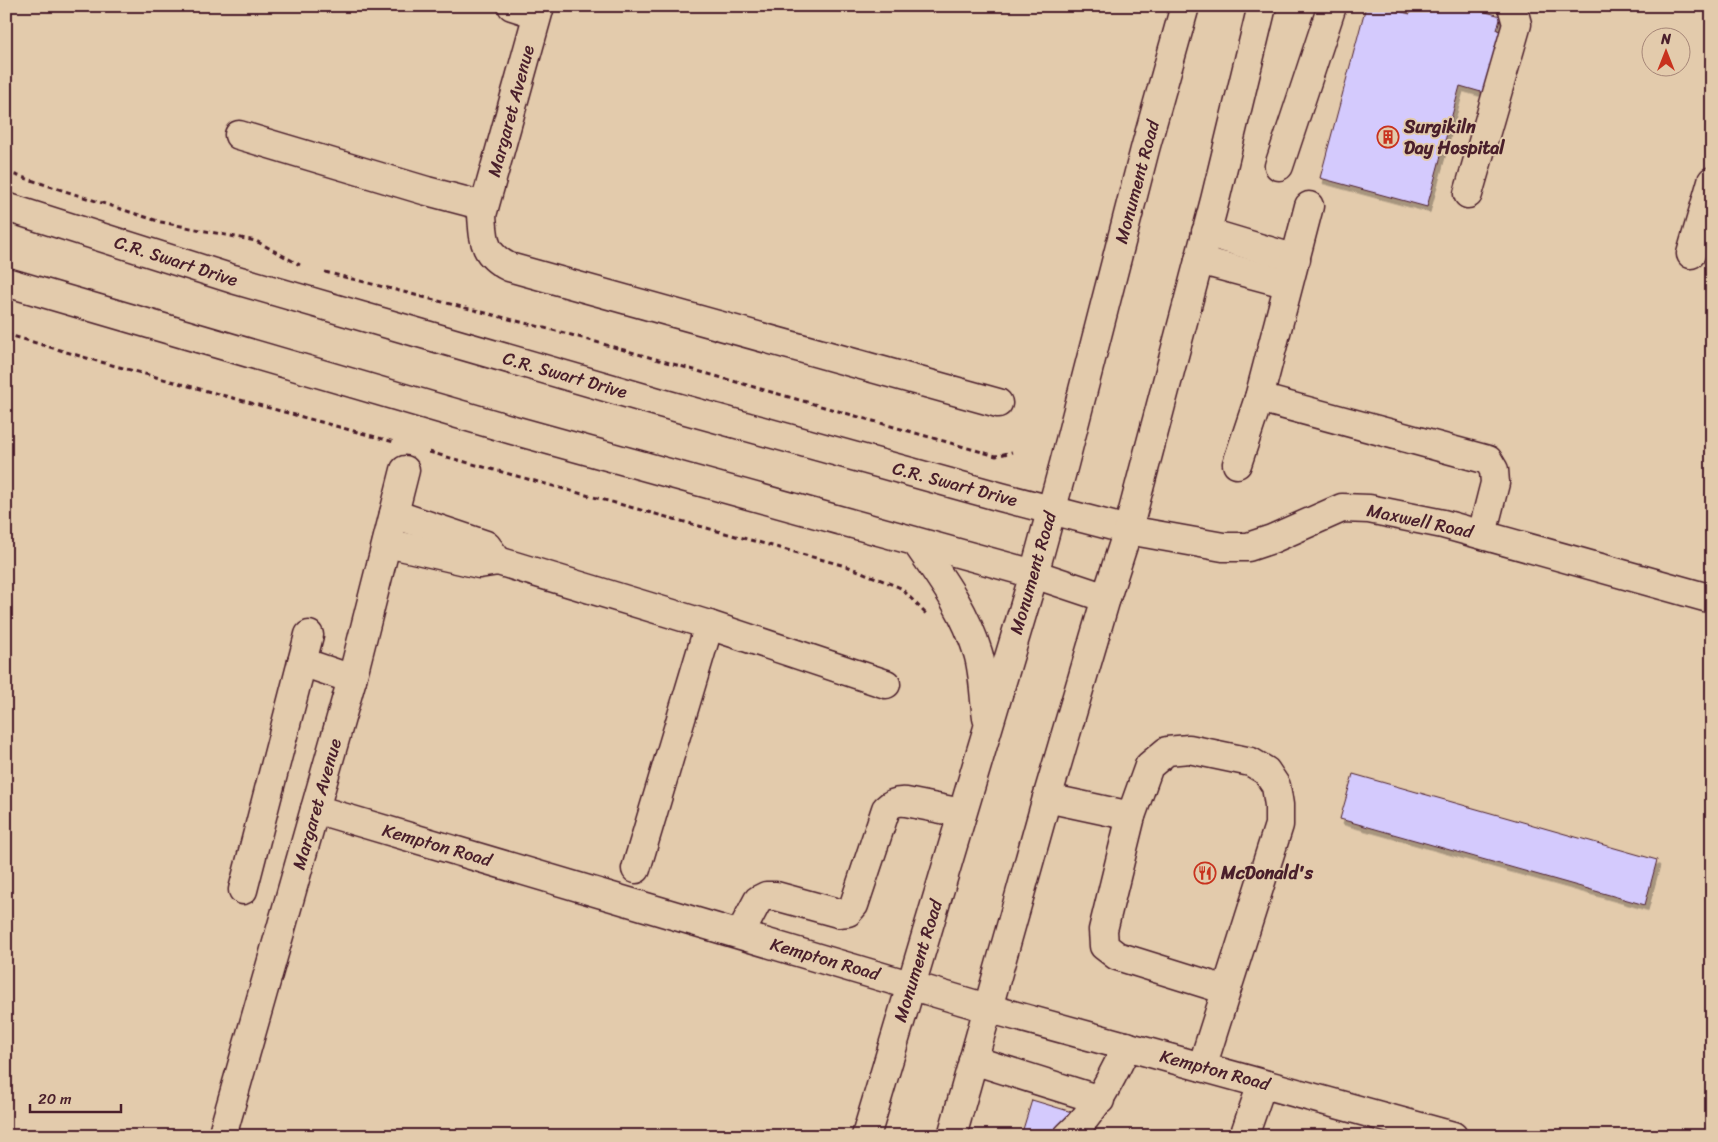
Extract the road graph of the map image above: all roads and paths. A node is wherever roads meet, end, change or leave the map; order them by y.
1 (512, 6) edge
2 (1185, 6) edge
3 (1262, 6) edge
4 (1332, 6) edge
5 (1512, 6) edge
6 (539, 10) edge
7 (239, 135) dead end
8 (1279, 166) dead end
9 (6, 172) edge
10 (1712, 181) edge
11 (1468, 194) dead end
12 (1309, 206) dead end
13 (6, 207) edge
14 (483, 211) junction
15 (1206, 232) junction
16 (1691, 254) dead end
17 (1199, 260) junction
18 (301, 266) dead end
19 (320, 271) dead end
20 (1292, 271) junction
21 (9, 283) edge
22 (6, 334) edge
23 (1259, 398) junction
24 (998, 403) dead end
25 (1012, 452) dead end
26 (409, 455) junction
27 (1238, 464) dead end
28 (1052, 510) junction
29 (394, 514) junction
30 (1128, 530) junction
31 (1482, 534) junction
32 (916, 542) junction
33 (387, 543) junction
34 (498, 561) junction
35 (1034, 574) junction
36 (1106, 598) junction
37 (1712, 598) edge
38 (966, 621) junction
39 (709, 625) junction
40 (309, 635) dead end
41 (302, 662) junction
42 (352, 679) junction
43 (886, 684) dead end
44 (988, 727) junction
45 (1047, 798) junction
46 (315, 809) junction
47 (962, 812) junction
48 (1131, 816) junction
49 (636, 869) dead end
50 (243, 890) dead end
51 (740, 934) junction
52 (911, 985) junction
53 (1226, 990) junction
54 (987, 1008) junction
55 (1126, 1046) junction
56 (973, 1060) junction
57 (1202, 1067) junction
58 (1262, 1084) junction
59 (1100, 1100) junction
60 (1422, 1132) edge
61 (222, 1136) edge
62 (866, 1136) edge
63 (952, 1136) edge
64 (1068, 1136) edge
65 (1244, 1136) edge
66 (1453, 1136) edge

1 - 6 main road
2 - 28 main road, Monument Road
3 - 15 main road
4 - 8 main road
5 - 11 main road
6 - 14 main road, Margaret Avenue
7 - 14 main road
9 - 18 path
10 - 16 main road
12 - 20 main road
13 - 28 main road, C.R. Swart Drive
14 - 24 main road
15 - 17 main road
15 - 20 main road
17 - 20 main road
17 - 30 main road
19 - 25 path
20 - 23 main road
21 - 32 main road
22 - 26 path
23 - 27 main road
23 - 31 main road
26 - 29 main road, Margaret Avenue
26 - 38 path
28 - 30 main road, C.R. Swart Drive
28 - 35 main road, Monument Road
29 - 33 main road, Margaret Avenue
29 - 34 main road
30 - 31 main road, Maxwell Road
30 - 36 main road
31 - 37 main road, Maxwell Road
32 - 35 main road
32 - 38 main road
33 - 34 main road
33 - 42 main road, Margaret Avenue
34 - 39 main road
35 - 36 main road
35 - 44 main road, Monument Road
36 - 45 main road
38 - 44 main road
39 - 43 main road
39 - 49 main road
40 - 41 main road
41 - 42 main road
41 - 50 main road
42 - 46 main road, Margaret Avenue
44 - 47 main road, Monument Road
45 - 48 main road
45 - 54 main road
46 - 51 main road, Kempton Road
46 - 61 main road, Margaret Avenue
47 - 51 main road
47 - 52 main road, Monument Road
48 - 53 main road
48 - 53 main road
51 - 52 main road, Kempton Road
52 - 54 main road, Kempton Road
52 - 62 main road, Monument Road
53 - 57 main road
54 - 55 main road, Kempton Road
54 - 56 main road
55 - 57 main road, Kempton Road
55 - 59 main road
56 - 59 main road
56 - 63 main road
57 - 58 main road, Kempton Road
58 - 60 main road, Kempton Road
58 - 65 main road
59 - 64 main road
60 - 66 main road, Kempton Road

